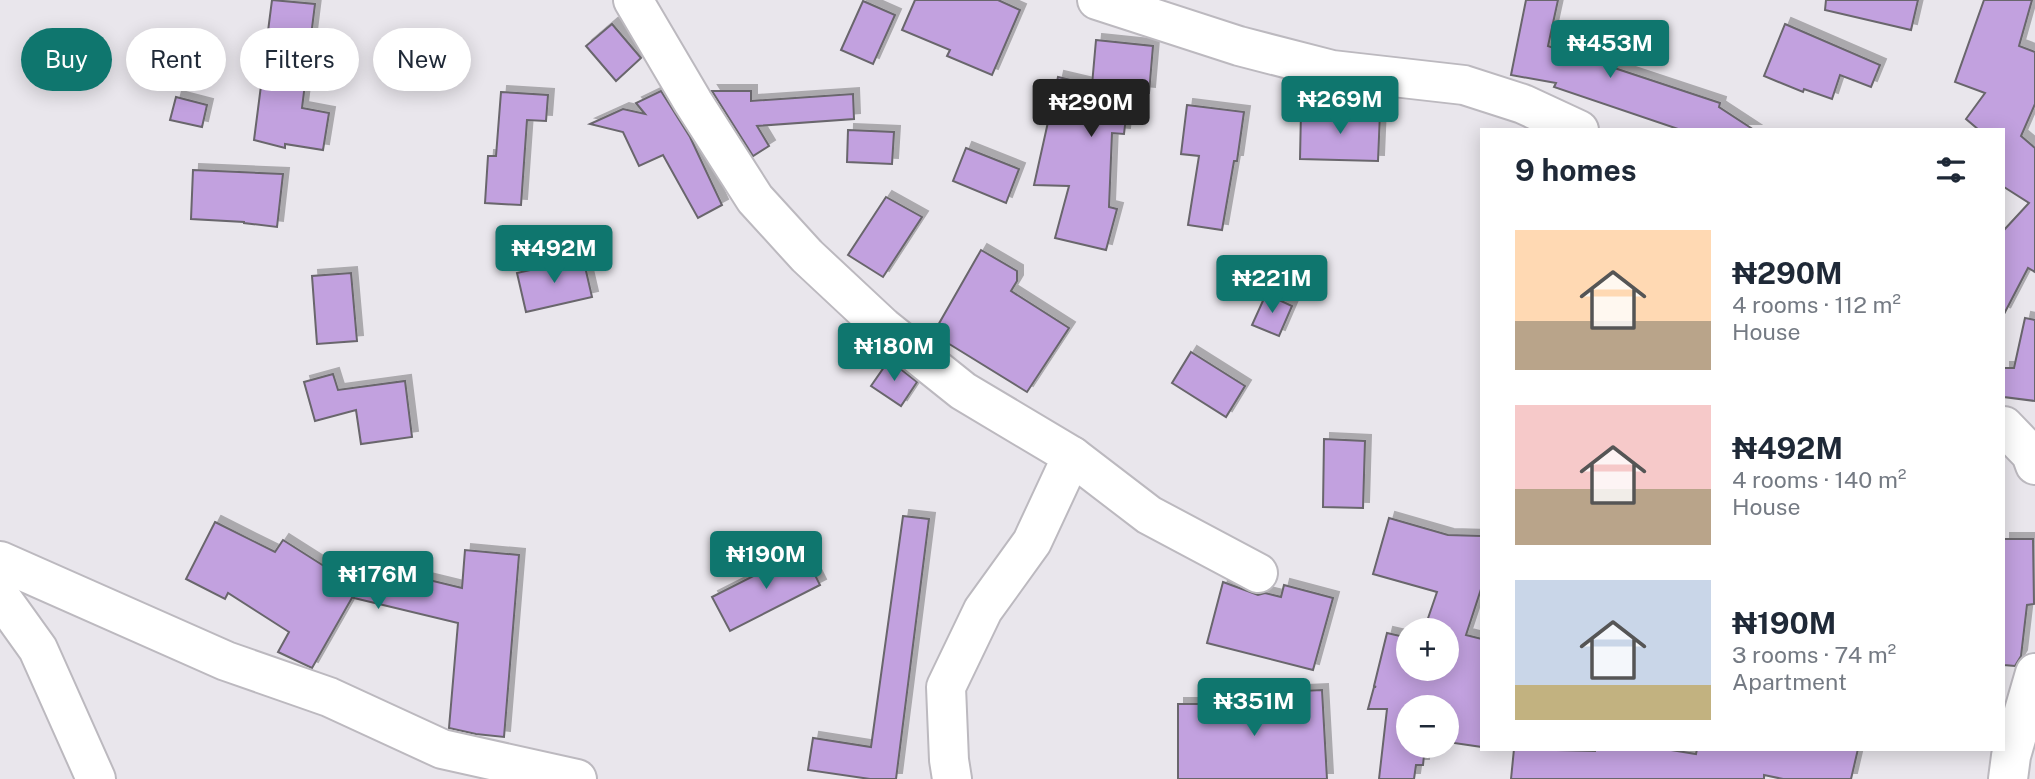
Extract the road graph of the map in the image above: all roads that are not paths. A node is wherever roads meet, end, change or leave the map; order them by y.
1 (633, 0) edge
2 (1097, 0) edge
3 (1575, 128) edge
4 (2005, 427) edge
5 (1072, 456) junction
6 (2035, 465) edge
7 (0, 561) edge
8 (1258, 573) dead end
9 (0, 596) edge
10 (2035, 673) edge
11 (96, 779) edge
12 (577, 779) edge
13 (952, 779) edge
14 (2008, 779) edge

1 - 5 street
2 - 3 street
4 - 6 street
5 - 8 street
5 - 13 street
7 - 12 street
9 - 11 street
10 - 14 street

